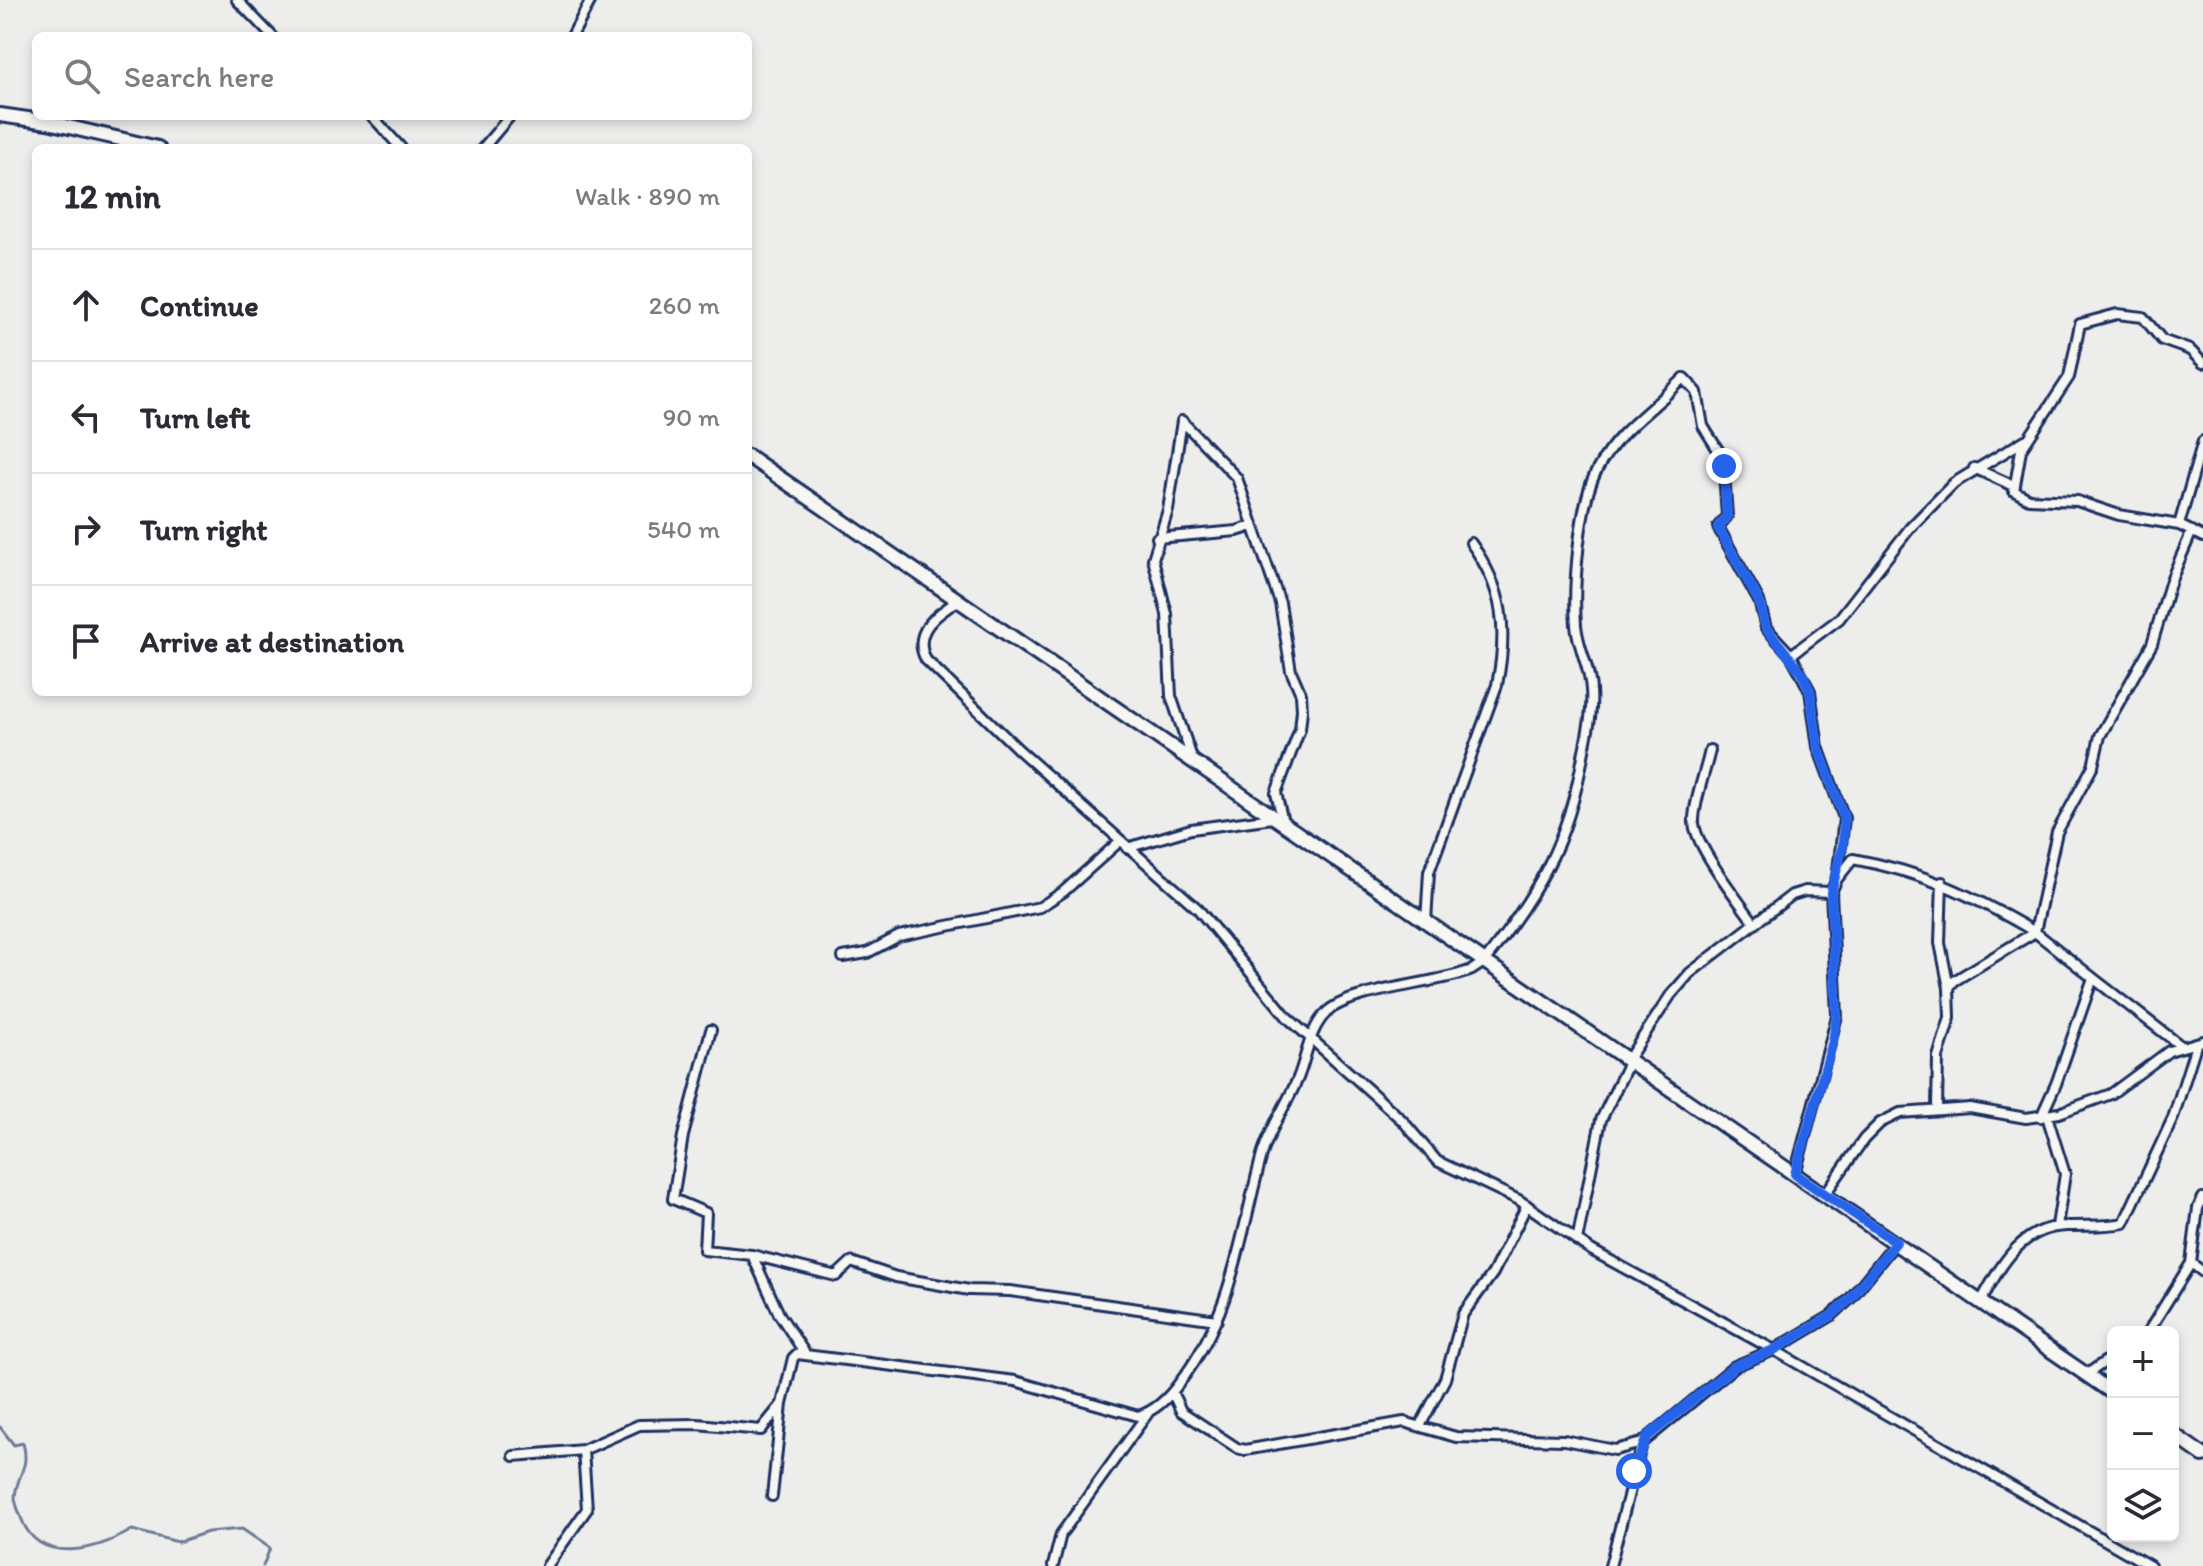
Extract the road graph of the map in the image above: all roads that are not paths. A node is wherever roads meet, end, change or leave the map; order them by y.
1 (237, 0) edge
2 (591, 0) edge
3 (268, 32) edge
4 (574, 32) edge
5 (0, 115) edge
6 (32, 120) edge
7 (34, 120) edge
8 (376, 120) edge
9 (507, 120) edge
10 (141, 144) edge
11 (397, 144) edge
12 (486, 144) edge
13 (2203, 363) edge
14 (2026, 440) junction
15 (2203, 441) edge
16 (752, 459) edge
17 (1974, 468) junction
18 (2014, 486) junction
19 (2179, 525) junction
20 (1252, 526) junction
21 (2192, 531) junction
22 (2203, 537) edge
23 (1157, 538) junction
24 (1471, 543) dead end
25 (960, 600) junction
26 (1791, 655) junction
27 (1710, 750) dead end
28 (1195, 766) junction
29 (1273, 818) junction
30 (1284, 826) junction
31 (1123, 844) junction
32 (1837, 879) junction
33 (1942, 882) junction
34 (1831, 892) junction
35 (1426, 922) junction
36 (1755, 924) junction
37 (2035, 932) junction
38 (843, 957) dead end
39 (1484, 962) junction
40 (2093, 978) junction
41 (1949, 988) junction
42 (711, 1030) dead end
43 (1310, 1038) junction
44 (2200, 1043) edge
45 (2181, 1046) junction
46 (1628, 1061) junction
47 (1937, 1108) junction
48 (2044, 1116) junction
49 (1795, 1174) junction
50 (1825, 1194) junction
51 (2203, 1198) edge
52 (1527, 1205) junction
53 (2057, 1226) junction
54 (1577, 1241) junction
55 (1896, 1242) junction
56 (752, 1255) junction
57 (2191, 1263) junction
58 (2203, 1272) edge
59 (1981, 1301) junction
60 (1217, 1320) junction
61 (2152, 1326) edge
62 (1774, 1350) junction
63 (804, 1352) junction
64 (2107, 1360) edge
65 (2086, 1375) junction
66 (2107, 1389) edge
67 (1172, 1392) junction
68 (782, 1404) junction
69 (1148, 1413) junction
70 (1420, 1426) junction
71 (2179, 1438) edge
72 (1642, 1443) junction
73 (583, 1450) junction
74 (2203, 1455) edge
75 (514, 1456) dead end
76 (772, 1496) dead end
77 (547, 1566) edge
78 (1053, 1566) edge
79 (1610, 1566) edge
80 (2150, 1566) edge

1 - 3 street
2 - 4 street
5 - 6 main road
7 - 10 main road
8 - 11 street
9 - 12 street
13 - 14 street
14 - 17 street
14 - 18 street
15 - 19 street
16 - 25 main road
17 - 18 street
17 - 26 street
18 - 19 street
19 - 21 street
20 - 23 street
20 - 23 street
20 - 30 street
21 - 22 street
21 - 37 street
23 - 28 street
24 - 35 street
25 - 28 main road
25 - 31 street
26 - 32 street
26 - 39 street
27 - 36 street
28 - 29 main road
29 - 30 main road
29 - 31 street
30 - 35 main road
31 - 38 street
31 - 43 street
32 - 33 street
32 - 34 street
33 - 37 street
33 - 41 street
34 - 36 street
34 - 49 street
35 - 39 main road
36 - 46 street
37 - 40 street
37 - 41 street
39 - 43 street
39 - 46 main road
40 - 45 street
40 - 48 street
41 - 47 street
42 - 56 street
43 - 52 street
43 - 60 street
44 - 45 street
44 - 53 street
45 - 48 street
46 - 49 main road
46 - 54 street
47 - 48 street
47 - 50 street
48 - 53 street
49 - 50 main road
50 - 55 main road
51 - 57 street
52 - 54 street
52 - 70 street
53 - 59 street
54 - 62 street
55 - 59 main road
55 - 62 street
56 - 60 street
56 - 63 street
57 - 58 street
57 - 61 street
59 - 65 main road
60 - 67 street
62 - 72 street
62 - 80 street
63 - 68 street
63 - 69 street
64 - 65 street
65 - 66 main road
67 - 69 street
67 - 70 street
68 - 73 street
68 - 76 street
69 - 78 street
70 - 72 street
71 - 74 main road
72 - 79 street
73 - 75 street
73 - 77 street

